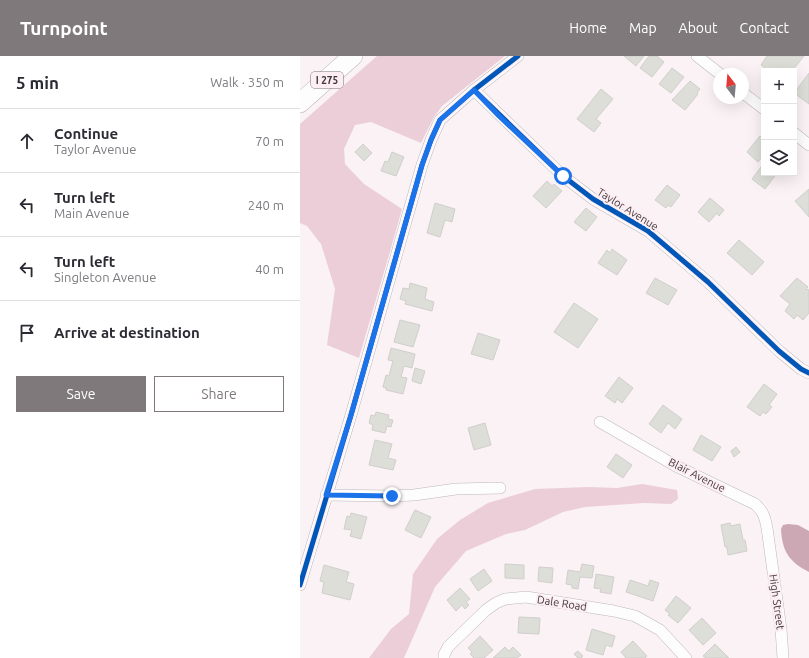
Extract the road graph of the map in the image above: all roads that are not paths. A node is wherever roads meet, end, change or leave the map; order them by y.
1 (353, 56) edge
2 (518, 56) edge
3 (697, 56) edge
4 (713, 69) edge
5 (474, 90) junction
6 (749, 98) edge
7 (300, 103) edge
8 (761, 107) edge
9 (797, 135) edge
10 (809, 145) edge
11 (809, 374) edge
12 (600, 422) dead end
13 (500, 488) dead end
14 (326, 495) junction
15 (769, 546) joint
16 (300, 586) edge
17 (444, 656) edge
18 (686, 658) edge
19 (783, 658) edge

1 - 7 highway, I 275
2 - 5 street
3 - 4 street
5 - 11 street, Taylor Avenue
5 - 14 street
6 - 8 street
9 - 10 street
12 - 15 street, Blair Avenue
13 - 14 street
14 - 16 street
15 - 19 street, High Street
17 - 18 street, Dale Road

